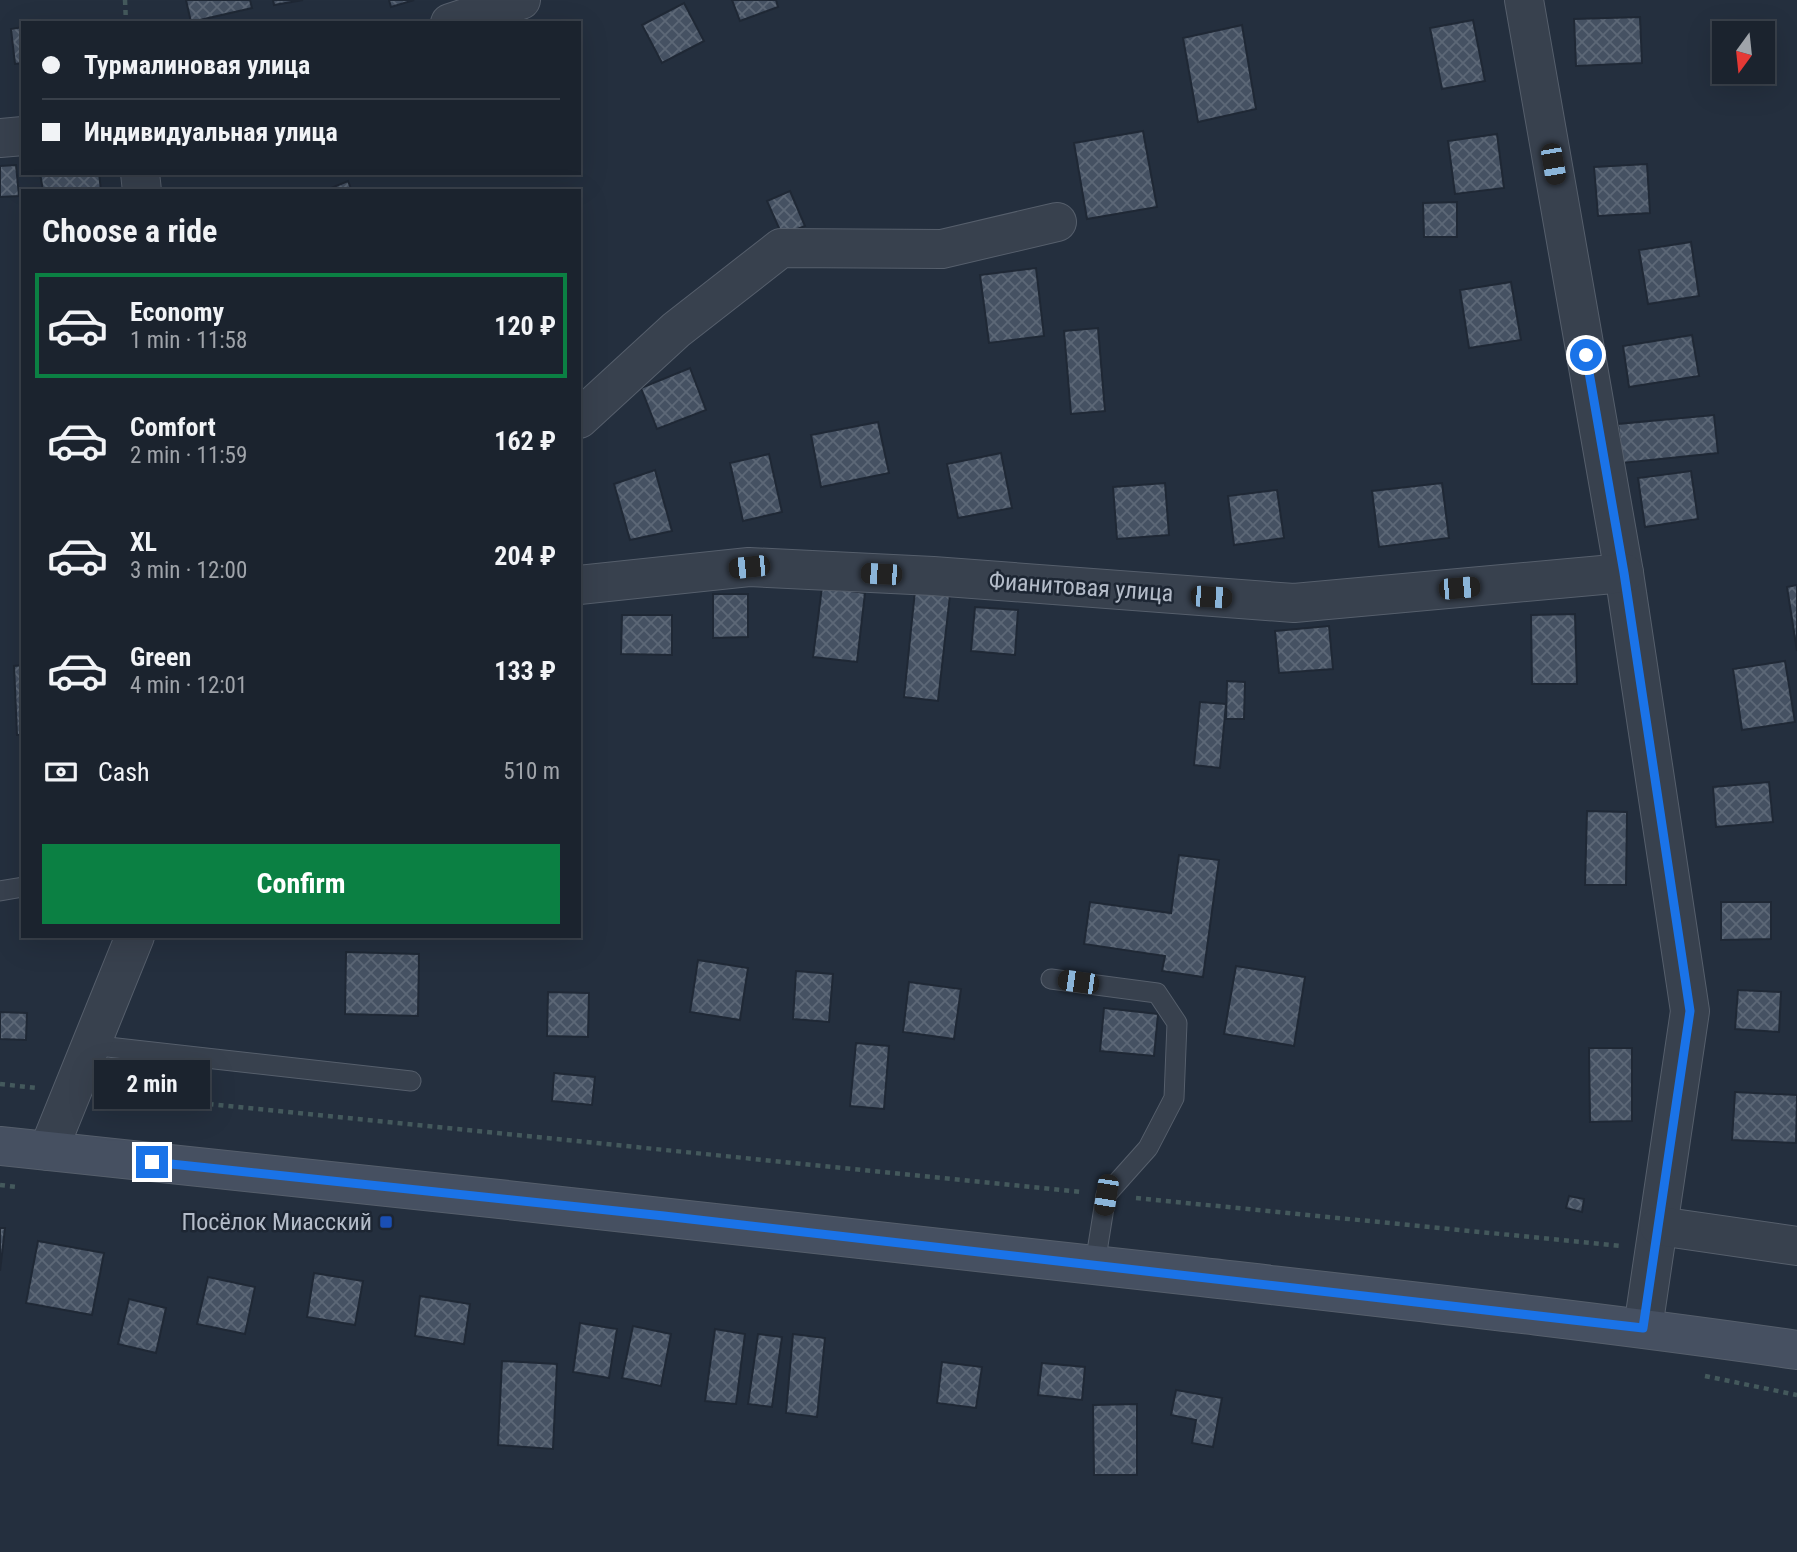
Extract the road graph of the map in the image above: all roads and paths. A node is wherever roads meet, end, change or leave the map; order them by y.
1 (125, 0) edge
2 (521, 0) edge
3 (1524, 0) edge
4 (127, 21) edge
5 (456, 21) edge
6 (21, 136) edge
7 (0, 138) edge
8 (1057, 222) dead end
9 (581, 417) edge
10 (1624, 573) junction
11 (581, 585) edge
12 (21, 887) edge
13 (0, 891) edge
14 (134, 938) edge
15 (1051, 979) dead end
16 (90, 1045) junction
17 (411, 1081) dead end
18 (0, 1084) edge
19 (72, 1091) junction
20 (0, 1146) edge
21 (48, 1151) junction
22 (1106, 1195) junction
23 (1657, 1238) junction
24 (1797, 1246) edge
25 (1095, 1264) junction
26 (1643, 1328) junction
27 (1797, 1350) edge

1 - 4 path
2 - 5 street
3 - 10 street
6 - 7 street
8 - 9 street
10 - 11 street, Фианитовая улица
10 - 23 street
12 - 13 lane
14 - 16 street
15 - 22 lane
16 - 17 lane
16 - 19 street
18 - 19 path
19 - 21 street
19 - 22 path
20 - 21 main road
21 - 25 main road
22 - 23 path
22 - 25 lane
23 - 24 street
23 - 26 street
25 - 26 main road
26 - 27 main road

